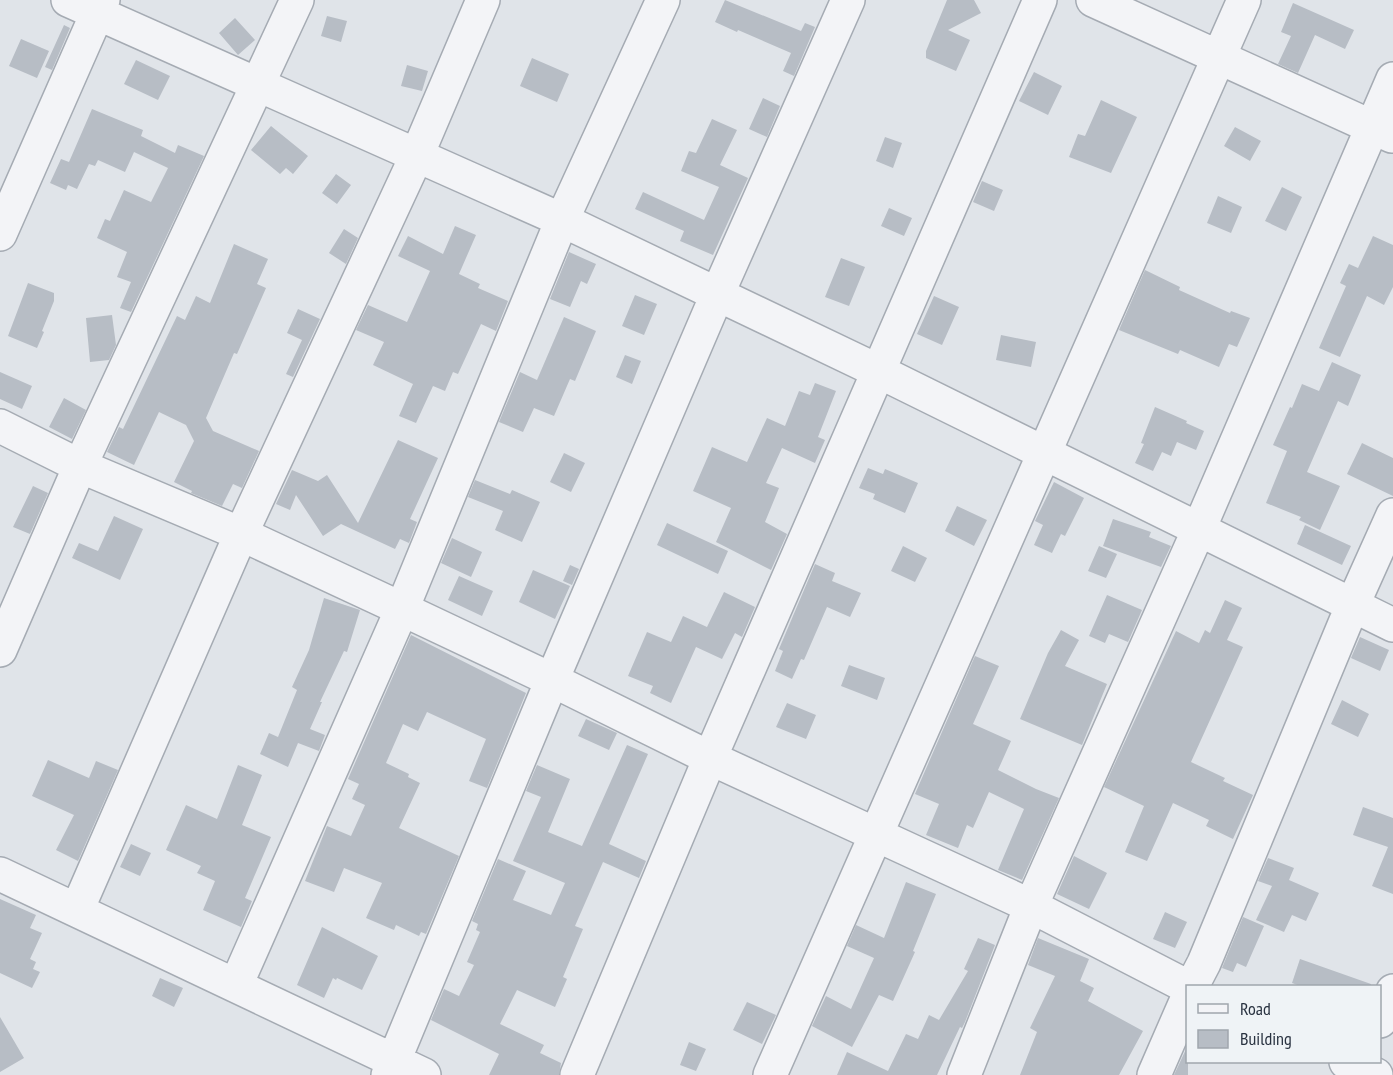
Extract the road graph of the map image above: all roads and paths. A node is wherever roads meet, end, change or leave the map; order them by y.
1 (297, 0) edge
2 (483, 0) edge
3 (663, 0) edge
4 (848, 0) edge
5 (1040, 0) edge
6 (1093, 0) edge
7 (1244, 0) edge
8 (90, 5) edge
9 (1219, 57) junction
10 (1393, 79) edge
11 (259, 86) junction
12 (1383, 132) edge
13 (417, 155) junction
14 (562, 220) junction
15 (0, 234) edge
16 (717, 295) junction
17 (878, 371) junction
18 (0, 426) edge
19 (1044, 453) junction
20 (80, 466) junction
21 (1393, 515) edge
22 (1199, 529) junction
23 (241, 534) junction
24 (1353, 604) junction
25 (402, 609) junction
26 (1393, 625) edge
27 (0, 650) edge
28 (552, 680) junction
29 (710, 758) junction
30 (876, 835) junction
31 (0, 874) edge
32 (1031, 906) junction
33 (77, 910) junction
34 (236, 985) junction
35 (1193, 985) edge
36 (1186, 986) edge
37 (1393, 991) edge
38 (1186, 1002) edge
39 (1381, 1019) edge
40 (391, 1068) edge
41 (424, 1075) edge
42 (577, 1075) edge
43 (770, 1075) edge
44 (964, 1075) edge
45 (1154, 1075) edge

1 - 11 street
2 - 13 street
3 - 14 street
4 - 16 street
5 - 17 street
6 - 9 street
7 - 9 street
8 - 11 street
8 - 15 street
9 - 12 street
9 - 19 street
10 - 12 street
11 - 13 street
11 - 20 street
12 - 22 street
13 - 14 street
13 - 23 street
14 - 16 street
14 - 25 street
16 - 17 street
16 - 28 street
17 - 19 street
17 - 29 street
18 - 20 street
19 - 22 street
19 - 30 street
20 - 23 street
20 - 27 street
21 - 24 street
22 - 24 street
22 - 32 street
23 - 25 street
23 - 33 street
24 - 26 street
24 - 35 street
25 - 28 street
25 - 34 street
28 - 29 street
28 - 40 street
29 - 30 street
29 - 42 street
30 - 32 street
30 - 43 street
31 - 33 street
32 - 36 street
32 - 44 street
33 - 34 street
34 - 40 street
37 - 39 street
38 - 45 street
40 - 41 street

